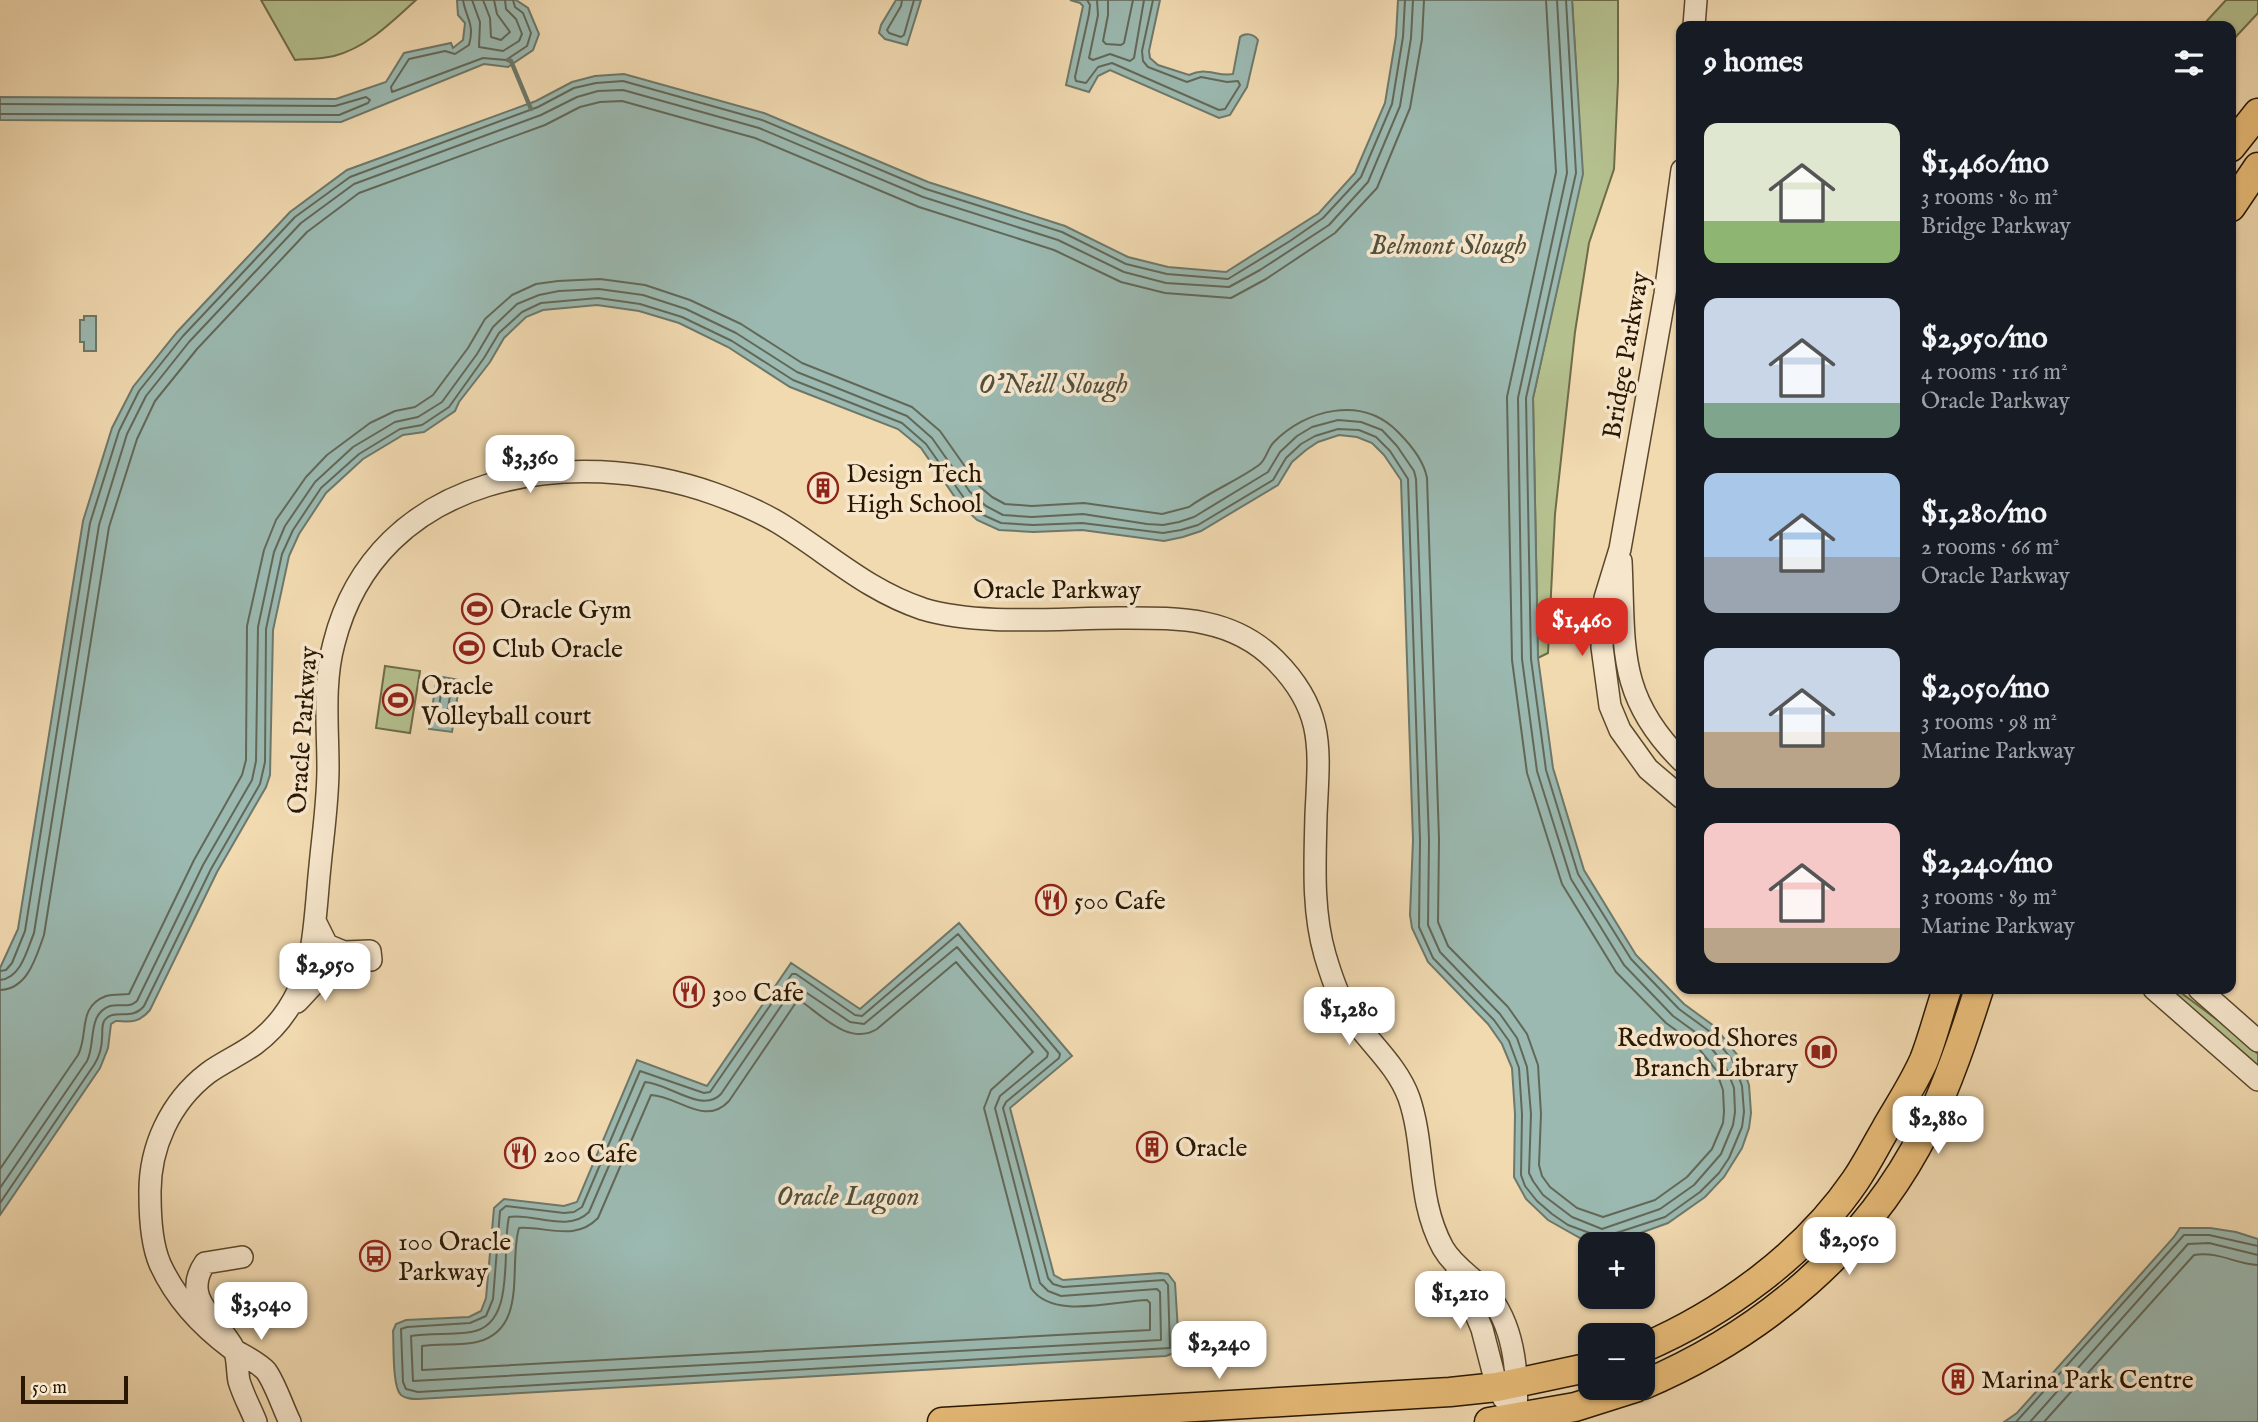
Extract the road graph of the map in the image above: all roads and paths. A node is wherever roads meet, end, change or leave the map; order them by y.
1 (1696, 0) edge
2 (1694, 21) edge
3 (2258, 113) edge
4 (2236, 141) edge
5 (2258, 167) edge
6 (2236, 200) edge
7 (1676, 214) edge
8 (1620, 549) junction
9 (1676, 754) edge
10 (1676, 793) edge
11 (315, 921) junction
12 (1945, 994) edge
13 (1977, 994) edge
14 (2160, 994) edge
15 (2205, 994) edge
16 (283, 1017) junction
17 (2258, 1041) edge
18 (2258, 1080) edge
19 (242, 1257) dead end
20 (1655, 1342) edge
21 (234, 1350) junction
22 (1578, 1370) edge
23 (1655, 1379) edge
24 (1507, 1385) junction
25 (1597, 1400) edge
26 (1503, 1420) edge
27 (256, 1422) edge
28 (290, 1422) edge
29 (942, 1422) edge

1 - 2 street
3 - 4 main road
5 - 6 main road
7 - 8 street, Bridge Parkway
8 - 9 street, Bridge Parkway
8 - 10 street, Bridge Parkway
11 - 16 street, Oracle Parkway
11 - 16 street
11 - 24 street, Oracle Parkway
12 - 20 main road
13 - 23 main road
14 - 18 street
15 - 17 street
16 - 21 street, Oracle Parkway
19 - 21 street
21 - 27 street
21 - 28 street, Oracle Parkway
22 - 24 main road
24 - 26 street, Oracle Parkway
24 - 29 main road
25 - 26 main road

